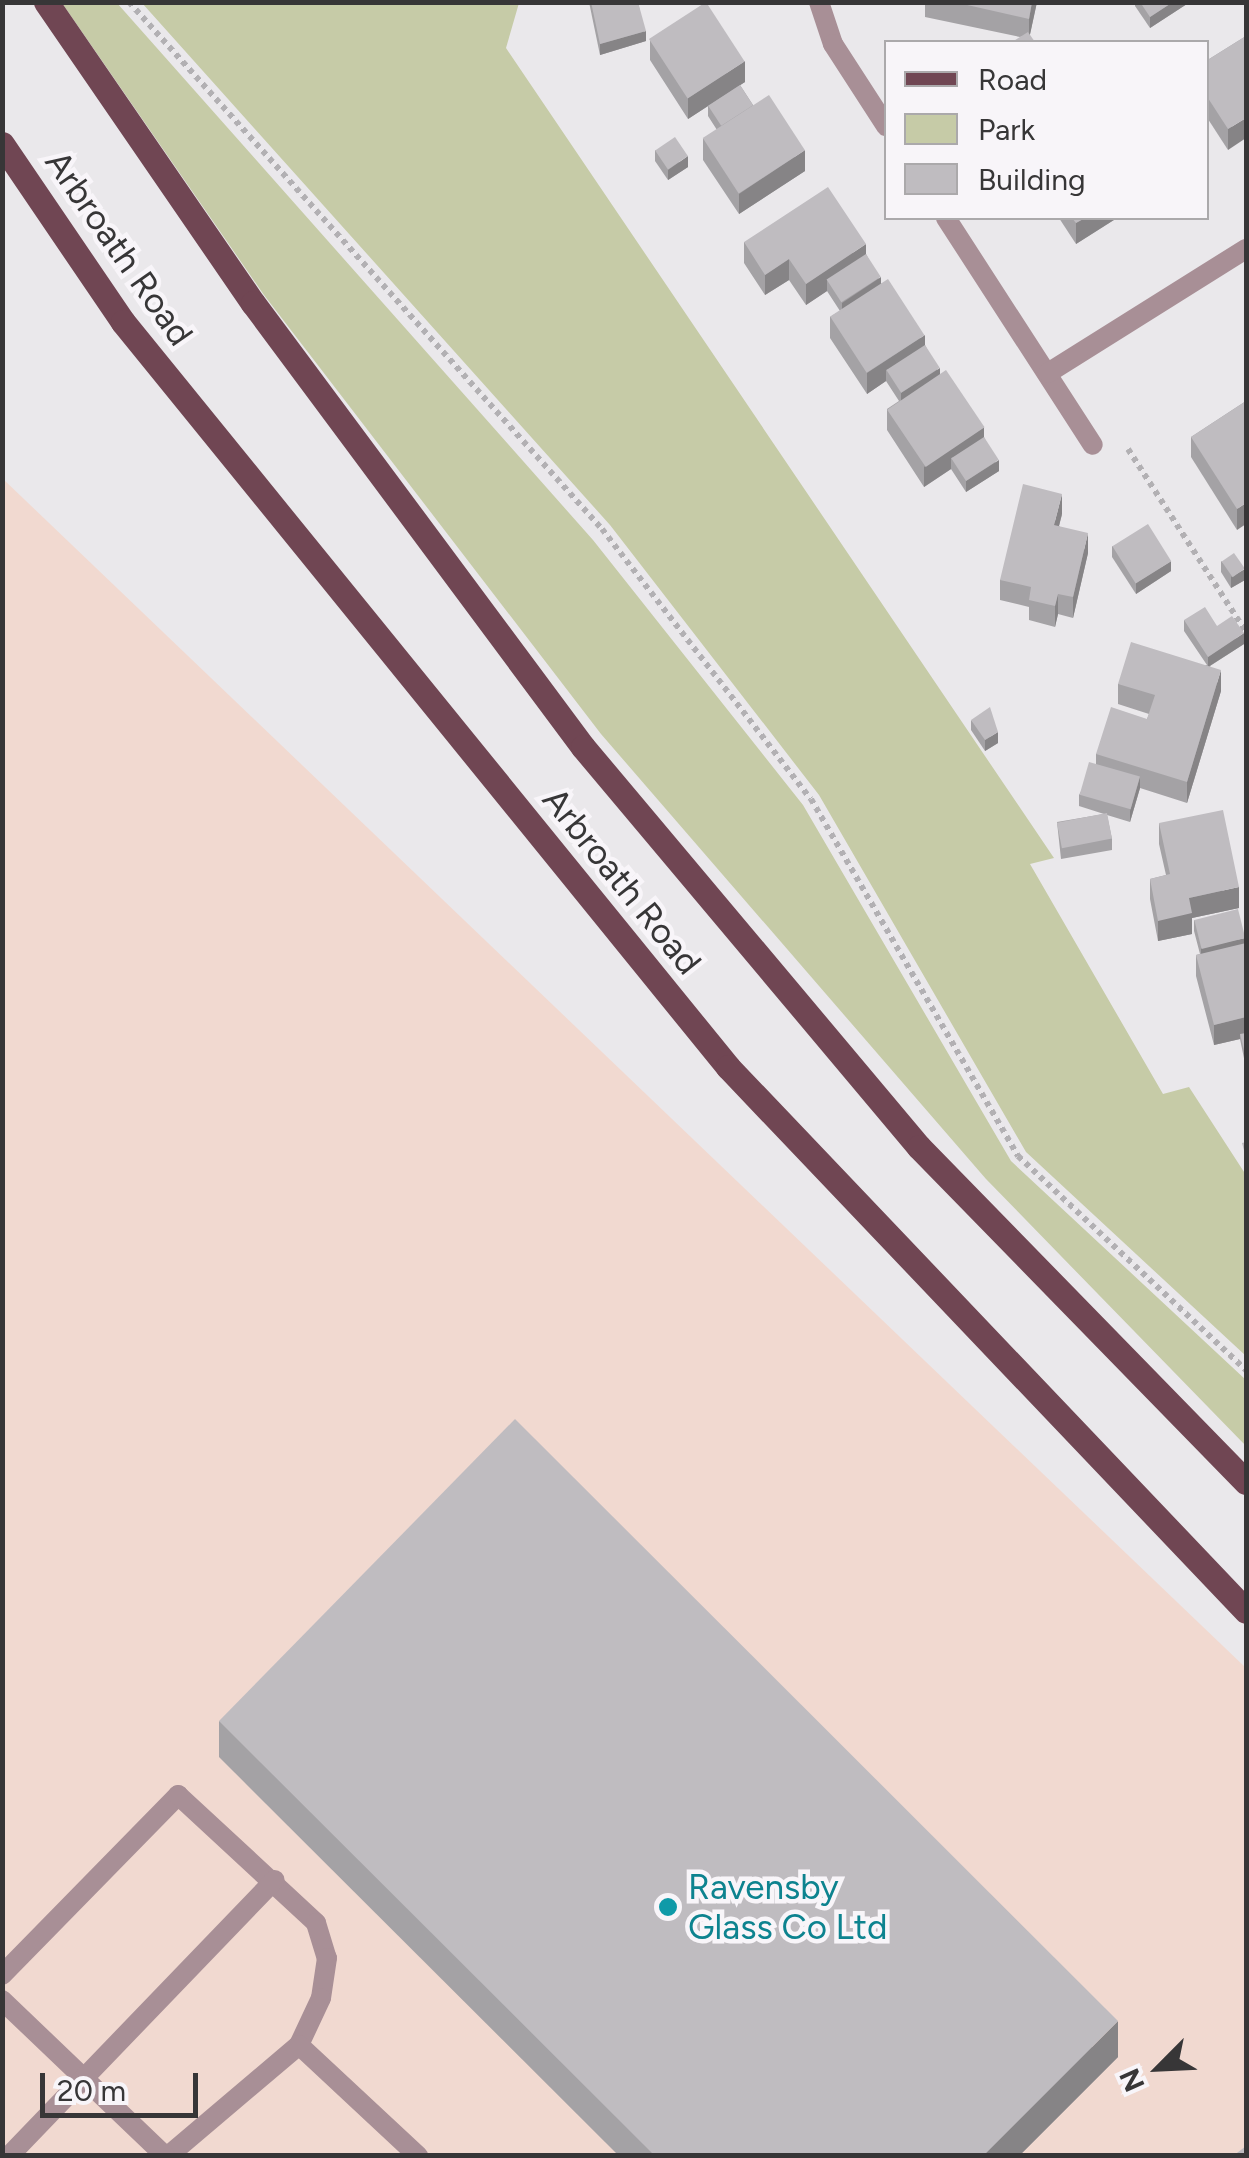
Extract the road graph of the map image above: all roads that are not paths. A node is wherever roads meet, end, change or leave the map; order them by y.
1 (46, 2) edge
2 (819, 2) edge
3 (884, 123) edge
4 (2, 144) edge
5 (947, 220) edge
6 (1246, 249) edge
7 (1048, 374) junction
8 (1093, 445) road end
9 (1246, 1482) edge
10 (1246, 1611) edge
11 (276, 1880) junction
12 (2, 1975) edge
13 (2, 2000) edge
14 (300, 2046) junction
15 (85, 2079) junction
16 (8, 2156) edge
17 (166, 2156) edge
18 (418, 2156) edge

1 - 9 main road, Arbroath Road
2 - 3 street
4 - 10 main road, Arbroath Road
5 - 7 street
6 - 7 street
7 - 8 street
11 - 12 street
11 - 14 street
11 - 15 street
13 - 15 street
14 - 17 street
14 - 18 street
15 - 16 street
15 - 17 street

